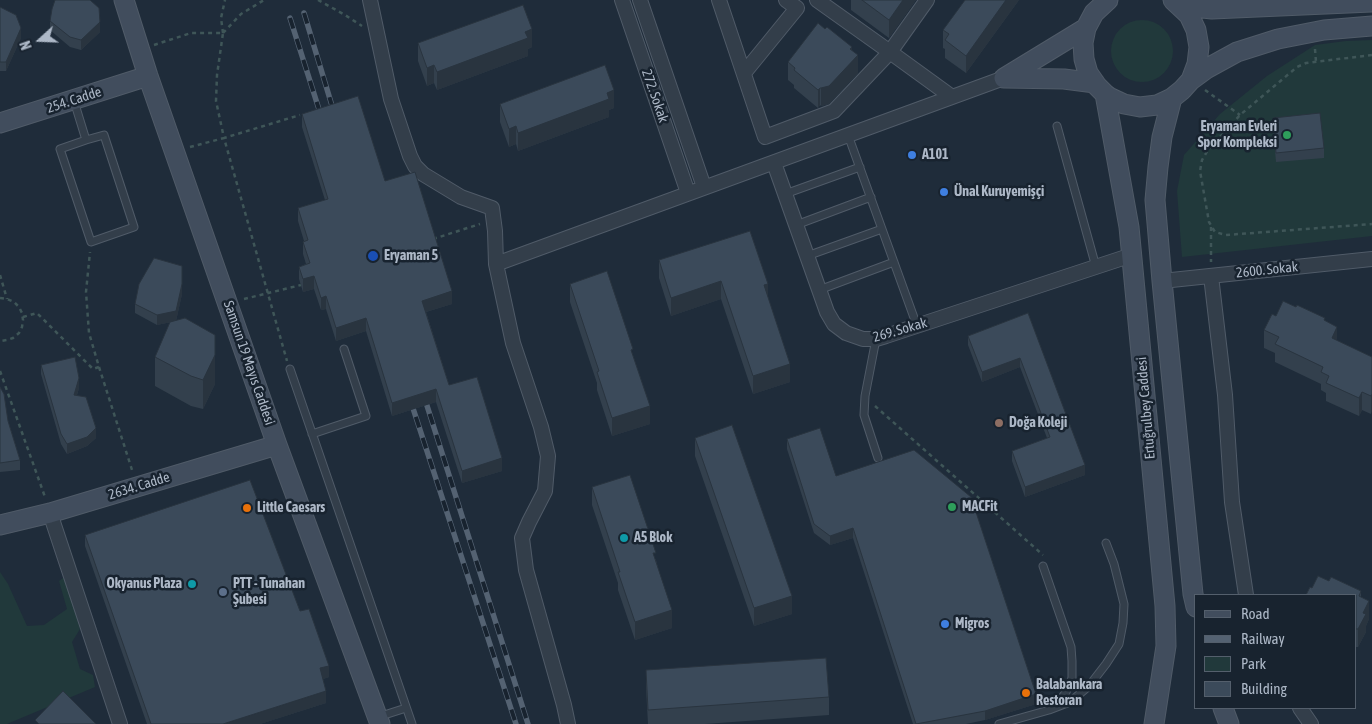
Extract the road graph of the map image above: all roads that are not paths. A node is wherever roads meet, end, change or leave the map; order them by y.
1 (124, 0) edge
2 (370, 0) edge
3 (622, 0) edge
4 (640, 0) edge
5 (719, 0) edge
6 (786, 0) edge
7 (817, 0) edge
8 (927, 0) edge
9 (1108, 0) edge
10 (1175, 1) edge
11 (1337, 2) edge
12 (1372, 2) edge
13 (1092, 14) edge
14 (1372, 26) edge
15 (890, 52) junction
16 (744, 73) junction
17 (148, 76) junction
18 (1004, 78) junction
19 (1191, 80) junction
20 (1100, 89) junction
21 (952, 97) junction
22 (1172, 98) junction
23 (73, 100) junction
24 (0, 123) edge
25 (1058, 126) dead end
26 (848, 135) junction
27 (86, 140) junction
28 (774, 163) junction
29 (860, 167) junction
30 (704, 187) junction
31 (688, 193) junction
32 (785, 194) junction
33 (871, 197) junction
34 (796, 225) junction
35 (882, 229) junction
36 (1132, 255) junction
37 (807, 256) junction
38 (1372, 259) edge
39 (894, 262) junction
40 (496, 264) junction
41 (1096, 266) junction
42 (1212, 276) junction
43 (1162, 281) junction
44 (819, 290) junction
45 (917, 326) junction
46 (876, 339) junction
47 (344, 349) dead end
48 (290, 369) road end
49 (312, 434) junction
50 (277, 445) junction
51 (878, 458) dead end
52 (50, 513) junction
53 (0, 525) edge
54 (1106, 543) dead end
55 (1043, 566) dead end
56 (1246, 594) edge
57 (1194, 598) edge
58 (406, 708) junction
59 (1223, 709) edge
60 (1301, 709) edge
61 (1049, 710) junction
62 (379, 721) edge
63 (120, 724) edge
64 (412, 724) edge
65 (568, 724) edge
66 (999, 724) edge
67 (1154, 724) edge
68 (1229, 724) edge
69 (1311, 724) edge

1 - 17 main road, Samsun 19 Mayıs Caddesi
2 - 40 street
3 - 31 street, 272. Sokak
4 - 30 street, 272. Sokak
5 - 16 street
6 - 16 street
7 - 15 street
8 - 15 street
9 - 13 main road
10 - 11 main road
10 - 19 main road
11 - 12 main road
13 - 18 main road
13 - 20 main road, Ertuğrulbey Caddesi
14 - 19 main road
15 - 16 street
15 - 21 street
17 - 23 main road, 254. Cadde
17 - 50 main road, Samsun 19 Mayıs Caddesi
18 - 20 main road
18 - 21 street
19 - 22 main road
20 - 22 main road
20 - 36 main road, Ertuğrulbey Caddesi
21 - 26 street
22 - 43 main road, Ertuğrulbey Caddesi
23 - 24 main road, 254. Cadde
23 - 27 lane
25 - 41 lane
26 - 28 street
26 - 29 lane
27 - 27 lane
28 - 30 street
28 - 32 street, 269. Sokak
29 - 32 lane
29 - 33 lane
30 - 31 street
31 - 40 street
32 - 34 street, 269. Sokak
33 - 34 lane
33 - 35 lane
34 - 37 street, 269. Sokak
35 - 37 lane
35 - 39 lane
36 - 41 street, 269. Sokak
36 - 67 main road, Ertuğrulbey Caddesi
37 - 44 street, 269. Sokak
38 - 42 street, 2600. Sokak
39 - 44 lane
39 - 45 lane
40 - 65 street
41 - 45 street, 269. Sokak
42 - 43 street, 2600. Sokak
42 - 56 street
43 - 57 main road, Ertuğrulbey Caddesi
44 - 46 street, 269. Sokak
45 - 46 street, 269. Sokak
46 - 51 lane
47 - 49 lane
48 - 49 lane
49 - 58 lane
50 - 52 main road, 2634. Cadde
50 - 62 main road, Samsun 19 Mayıs Caddesi
52 - 53 main road, 2634. Cadde
52 - 63 street
54 - 61 lane
55 - 61 lane
58 - 62 lane
58 - 64 lane
59 - 68 main road
60 - 69 street
61 - 66 lane

